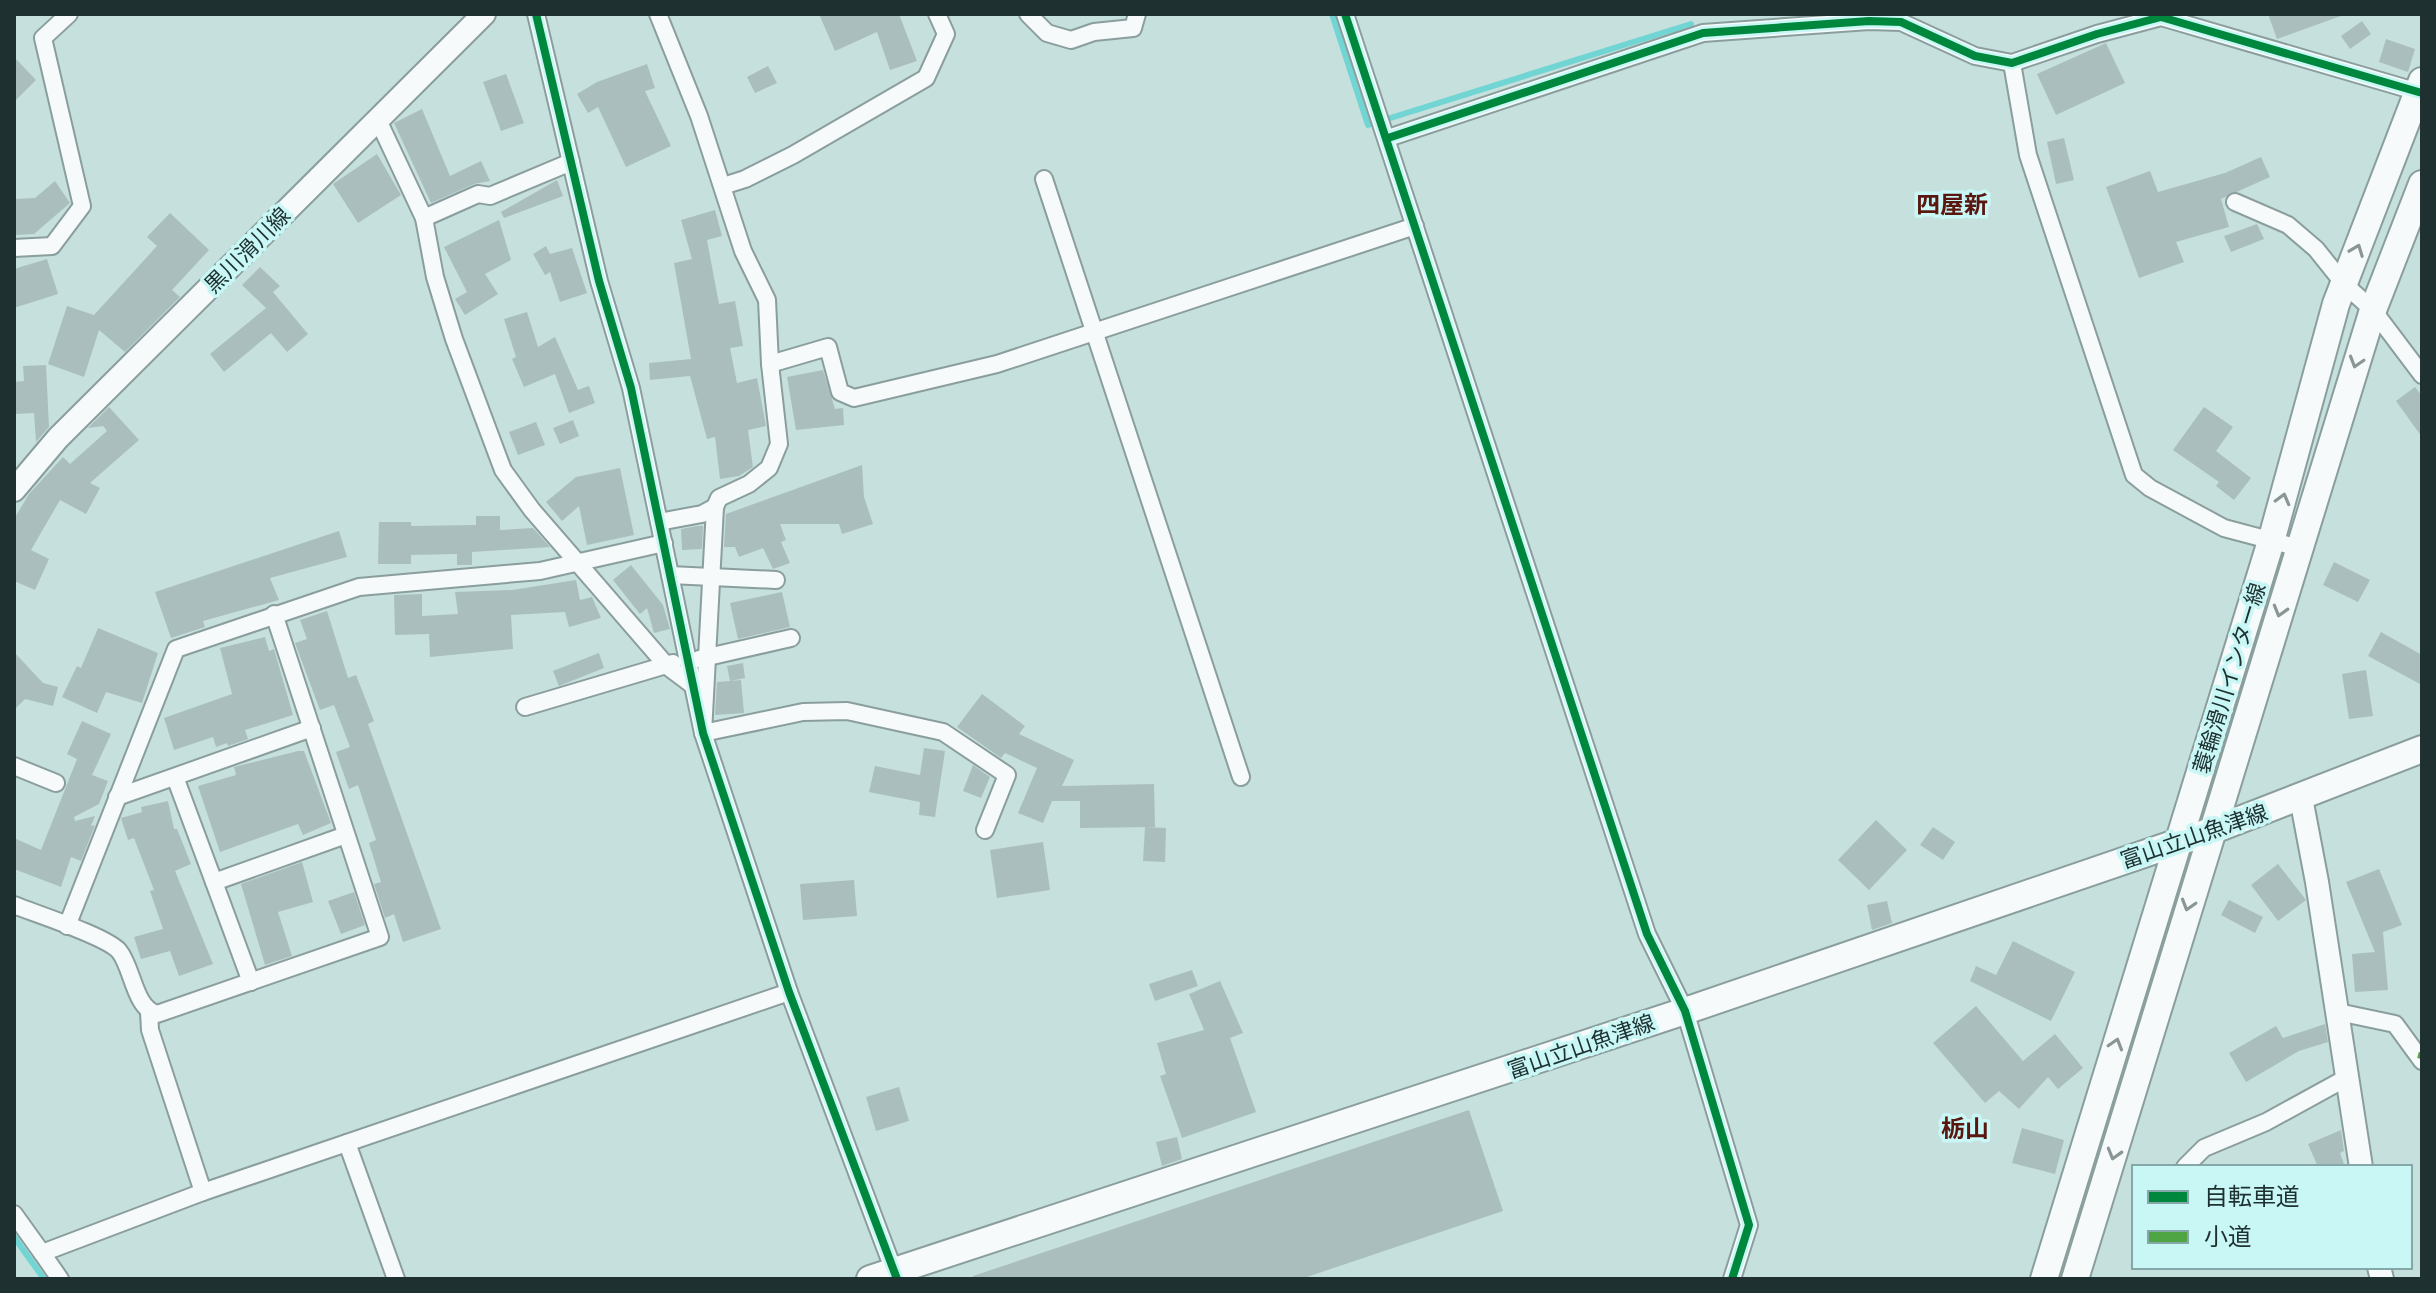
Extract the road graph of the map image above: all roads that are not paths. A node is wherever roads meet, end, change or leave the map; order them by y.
1 (69, 14) edge
2 (484, 14) edge
3 (536, 14) edge
4 (658, 14) edge
5 (937, 14) edge
6 (1028, 14) edge
7 (1137, 14) edge
8 (1345, 14) edge
9 (2160, 16) edge
10 (2012, 63) junction
11 (2421, 88) edge
12 (378, 120) junction
13 (1388, 138) junction
14 (571, 162) junction
15 (1044, 179) dead end
16 (2422, 184) edge
17 (723, 186) junction
18 (2235, 202) dead end
19 (424, 218) junction
20 (1415, 226) junction
21 (14, 248) edge
22 (2344, 284) junction
23 (2373, 310) junction
24 (1095, 333) junction
25 (770, 364) junction
26 (2422, 375) edge
27 (14, 490) edge
28 (715, 507) junction
29 (659, 522) junction
30 (2272, 538) junction
31 (664, 543) junction
32 (2299, 548) junction
33 (577, 562) junction
34 (670, 575) junction
35 (711, 576) junction
36 (776, 580) dead end
37 (274, 614) junction
38 (791, 638) dead end
39 (686, 658) junction
40 (707, 660) junction
41 (667, 666) junction
42 (691, 684) junction
43 (525, 707) dead end
44 (312, 728) junction
45 (703, 733) junction
46 (2422, 749) edge
47 (14, 766) edge
48 (175, 777) junction
49 (1241, 777) dead end
50 (56, 783) dead end
51 (117, 797) junction
52 (2301, 798) junction
53 (985, 830) dead end
54 (2211, 831) junction
55 (346, 835) junction
56 (2179, 841) junction
57 (214, 882) junction
58 (14, 905) edge
59 (67, 926) junction
60 (251, 982) junction
61 (789, 992) junction
62 (1685, 1011) junction
63 (149, 1012) junction
64 (2338, 1012) junction
65 (2422, 1061) edge
66 (2348, 1077) junction
67 (347, 1143) junction
68 (2187, 1165) edge
69 (2361, 1165) edge
70 (203, 1192) junction
71 (14, 1214) edge
72 (42, 1253) junction
73 (887, 1276) edge
74 (60, 1279) edge
75 (396, 1279) edge
76 (1732, 1279) edge
77 (2044, 1279) edge
78 (2075, 1279) edge

1 - 21 street
2 - 12 main road, 黒川滑川線
3 - 14 street
4 - 17 street
5 - 17 street
6 - 7 street
8 - 13 street
9 - 10 street
9 - 11 street
10 - 13 street
10 - 30 street
22 -> 11 main road, 蓑輪滑川インター線
12 - 19 street
12 - 27 main road, 黒川滑川線
13 - 20 street
14 - 19 street
14 - 29 street
15 - 24 street
16 - 23 main road, 蓑輪滑川インター線
17 - 25 street
18 - 22 street
19 - 33 street
20 - 24 street
20 - 62 street
22 - 23 street
30 -> 22 main road, 蓑輪滑川インター線
23 - 26 street
23 -> 32 main road, 蓑輪滑川インター線
24 - 25 street
24 - 49 street
25 - 28 street
28 - 29 street
28 - 35 street
29 - 31 street
30 - 32 street
30 - 56 main road, 蓑輪滑川インター線
31 - 33 street
31 - 34 street
32 -> 54 main road, 蓑輪滑川インター線
33 - 37 street
33 - 41 street
34 - 35 street
34 - 39 street
35 - 36 street
35 - 40 street
37 - 44 street
37 - 51 street
38 - 40 street
39 - 40 street
39 - 41 street
39 - 42 street
40 - 45 street
41 - 42 street
41 - 43 street
42 - 45 street
44 - 48 street
44 - 55 street
45 - 53 street
45 - 61 street
46 - 52 main road, 富山立山魚津線
47 - 50 street
48 - 51 street
48 - 57 street
51 - 59 street
52 - 54 main road, 富山立山魚津線
52 - 64 main road
54 - 56 main road, 富山立山魚津線
54 -> 78 main road, 蓑輪滑川インター線
55 - 57 street
55 - 60 street
56 - 62 main road, 富山立山魚津線
77 -> 56 main road, 蓑輪滑川インター線
57 - 60 street
58 - 59 street
59 - 63 street
60 - 63 street
61 - 67 street
61 - 73 street
62 - 73 main road, 富山立山魚津線
62 - 76 street
63 - 70 street
64 - 65 street
64 - 66 main road
66 - 68 street
66 - 69 main road
67 - 70 street
67 - 75 street
70 - 72 street
71 - 72 street
72 - 74 street

